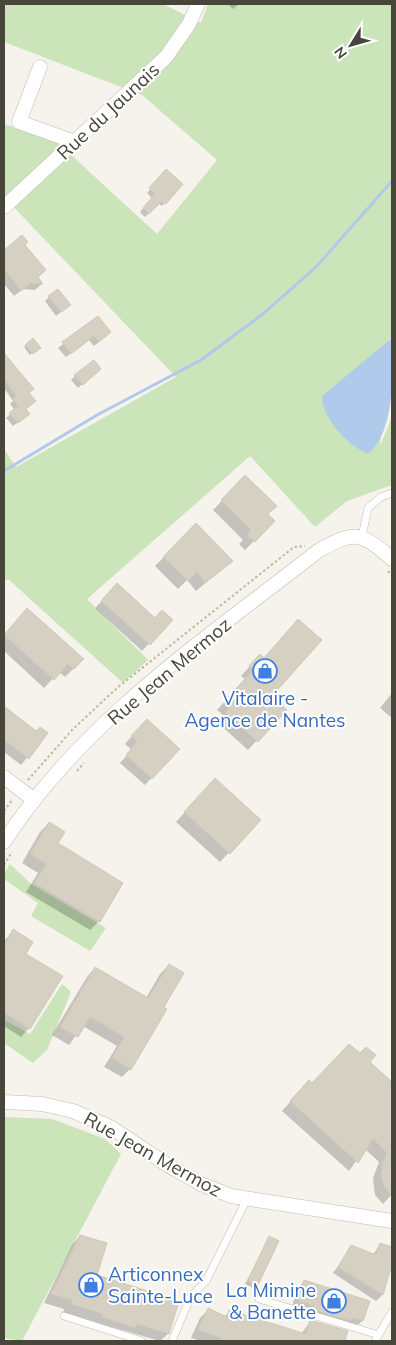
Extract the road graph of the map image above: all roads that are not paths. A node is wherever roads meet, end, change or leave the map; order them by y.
1 (198, 4) edge
2 (40, 67) dead end
3 (74, 142) junction
4 (4, 207) edge
5 (392, 493) edge
6 (362, 536) junction
7 (389, 564) edge
8 (4, 776) edge
9 (34, 800) junction
10 (10, 844) edge
11 (4, 1102) edge
12 (247, 1199) junction
13 (392, 1220) edge
14 (259, 1299) dead end
15 (392, 1312) edge
16 (64, 1316) dead end
17 (377, 1338) edge
18 (142, 1341) edge
19 (172, 1341) edge

1 - 3 street, Rue du Jaunais
2 - 3 street
3 - 4 street, Rue du Jaunais
5 - 6 lane
6 - 7 street
6 - 9 street, Rue Jean Mermoz
8 - 9 street
9 - 10 street, Rue Jean Mermoz
11 - 12 street, Rue Jean Mermoz
12 - 13 street, Rue Jean Mermoz
12 - 19 lane
14 - 17 lane
15 - 17 lane
16 - 18 lane

